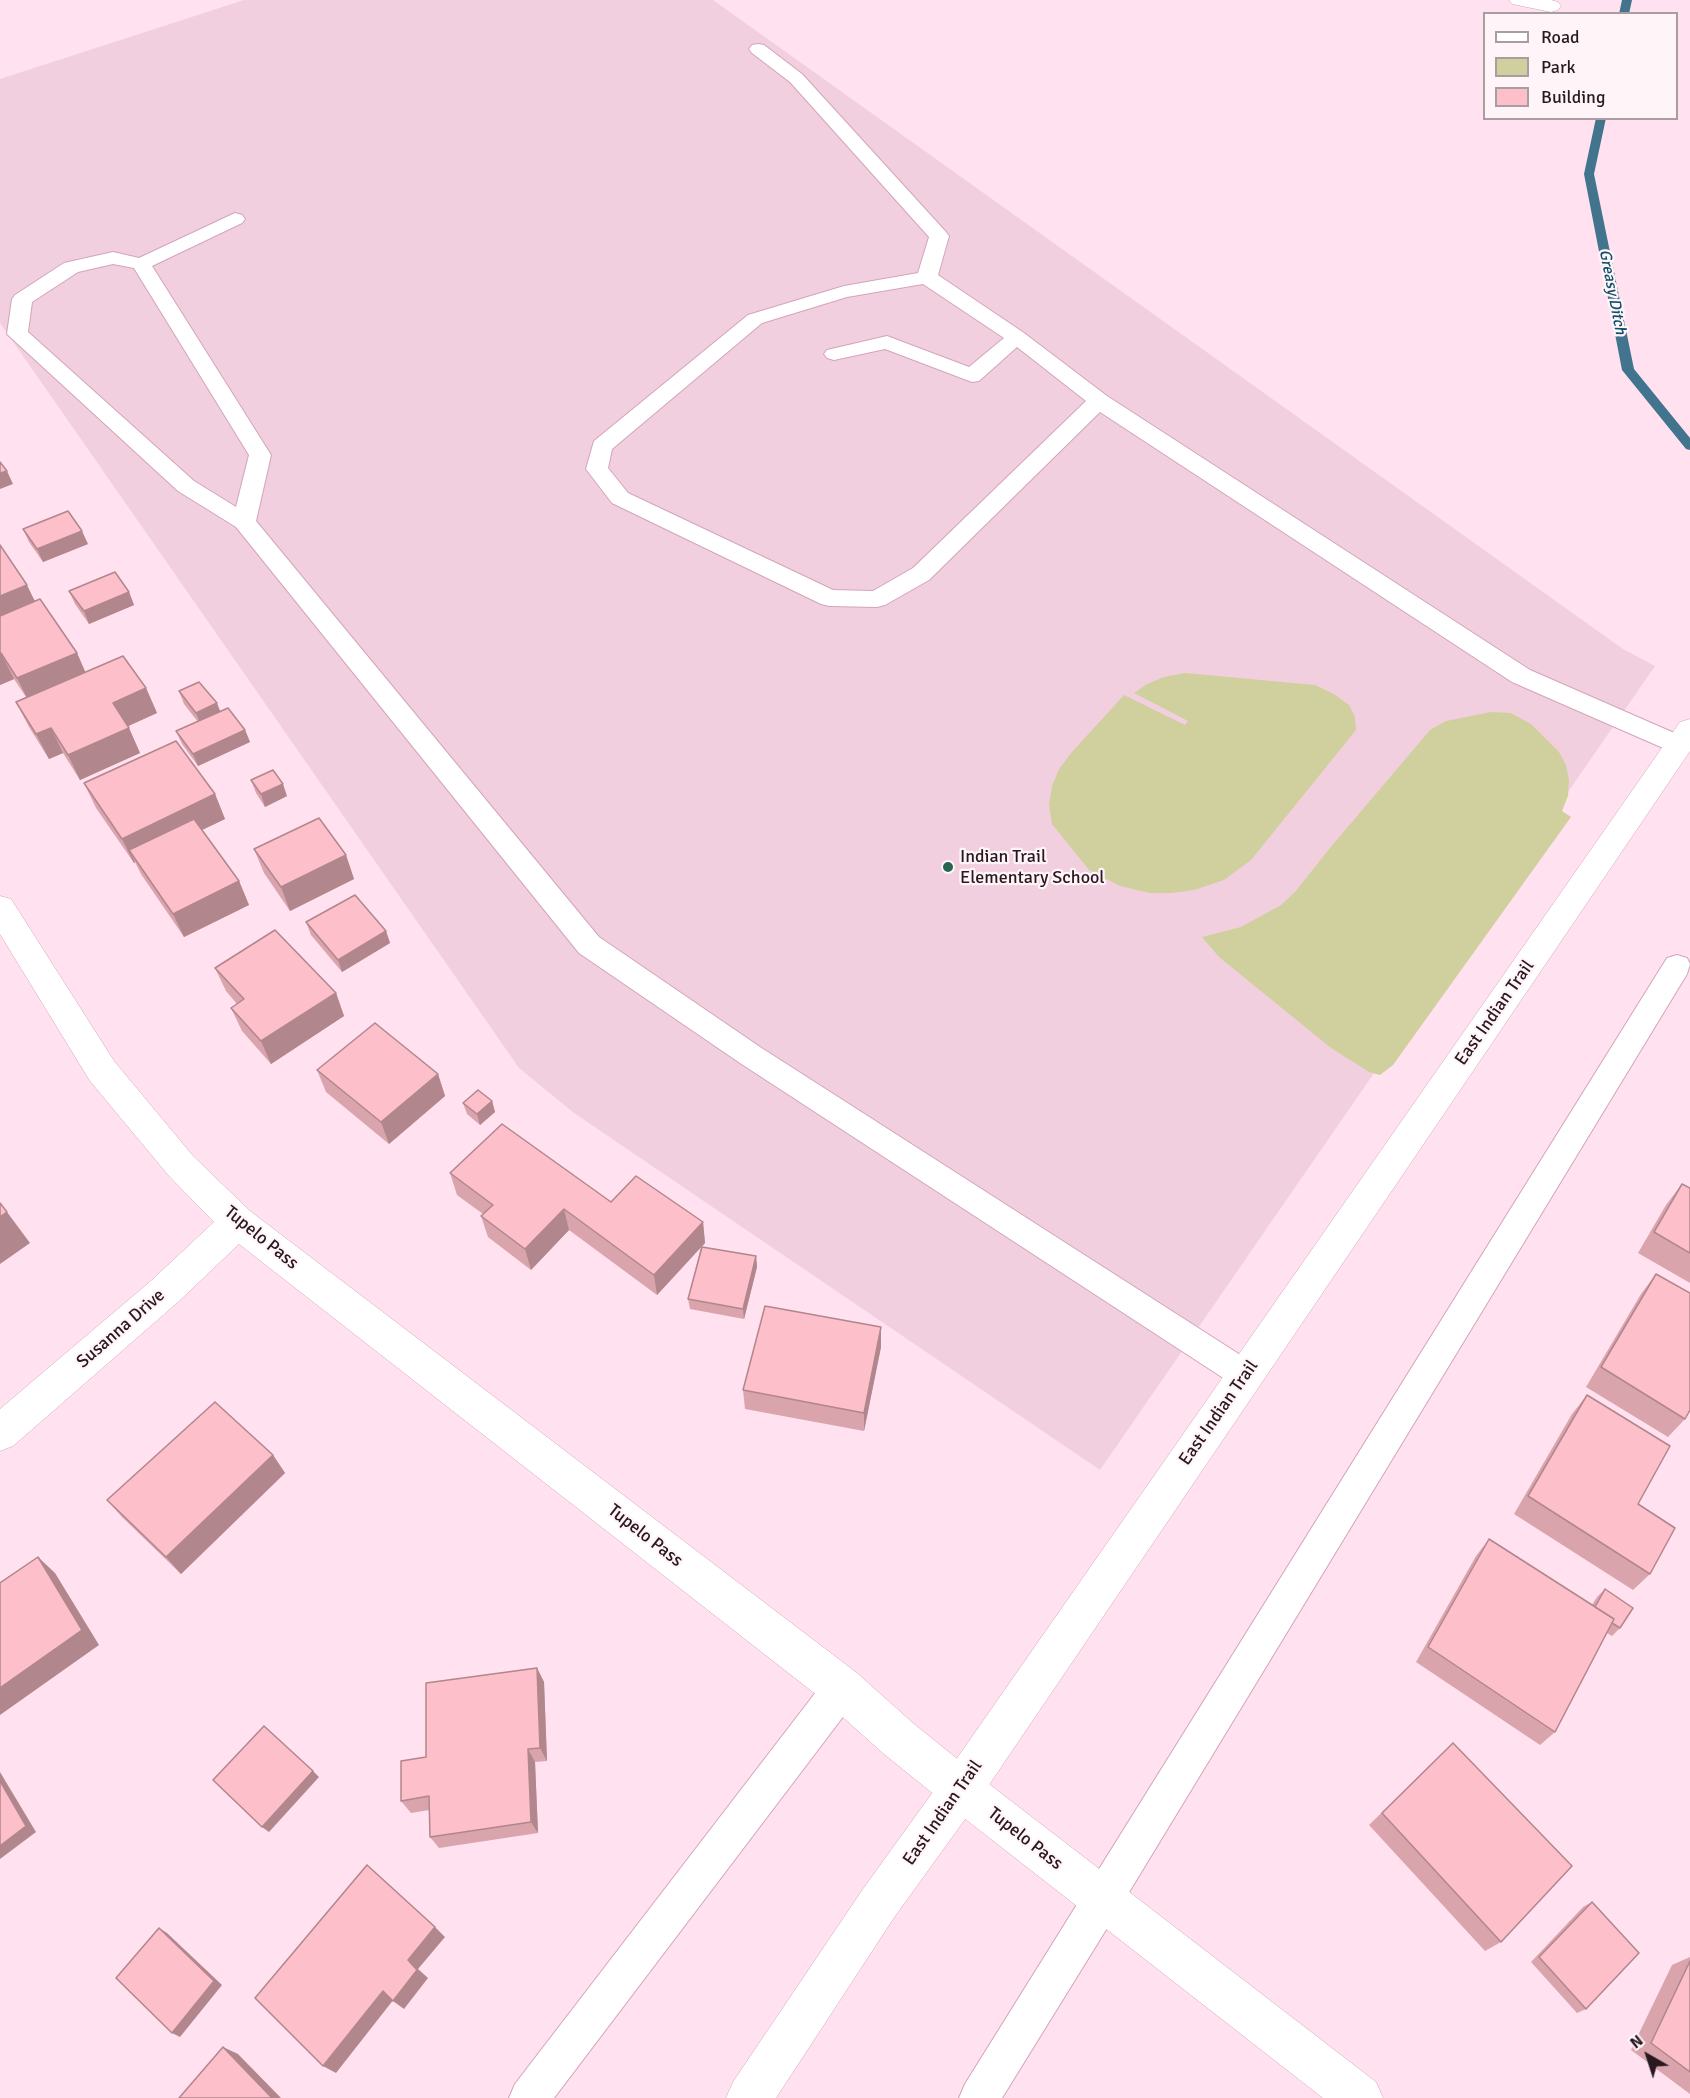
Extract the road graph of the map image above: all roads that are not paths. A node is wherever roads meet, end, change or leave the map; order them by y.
1 (1519, 0) edge
2 (1551, 6) dead end
3 (758, 49) dead end
4 (235, 219) dead end
5 (141, 264) junction
6 (927, 277) junction
7 (1017, 337) junction
8 (834, 354) dead end
9 (1099, 400) junction
10 (244, 522) junction
11 (1685, 737) edge
12 (0, 908) edge
13 (1677, 966) dead end
14 (238, 1222) junction
15 (1245, 1375) junction
16 (0, 1433) edge
17 (842, 1688) junction
18 (960, 1789) junction
19 (1104, 1899) junction
20 (529, 2098) edge
21 (749, 2098) edge
22 (979, 2098) edge
23 (1360, 2098) edge

1 - 2 street
3 - 6 lane
4 - 5 lane
5 - 10 lane
5 - 10 lane
6 - 7 lane
6 - 9 lane
7 - 8 lane
7 - 9 lane
9 - 11 lane
10 - 15 lane
11 - 15 street, East Indian Trail
12 - 14 street, Tupelo Pass
13 - 19 lane
14 - 16 street, Susanna Drive
14 - 17 street, Tupelo Pass
15 - 18 street, East Indian Trail
17 - 18 street, Tupelo Pass
17 - 20 lane
18 - 19 street, Tupelo Pass
18 - 21 street, East Indian Trail
19 - 22 lane
19 - 23 street, Tupelo Pass

